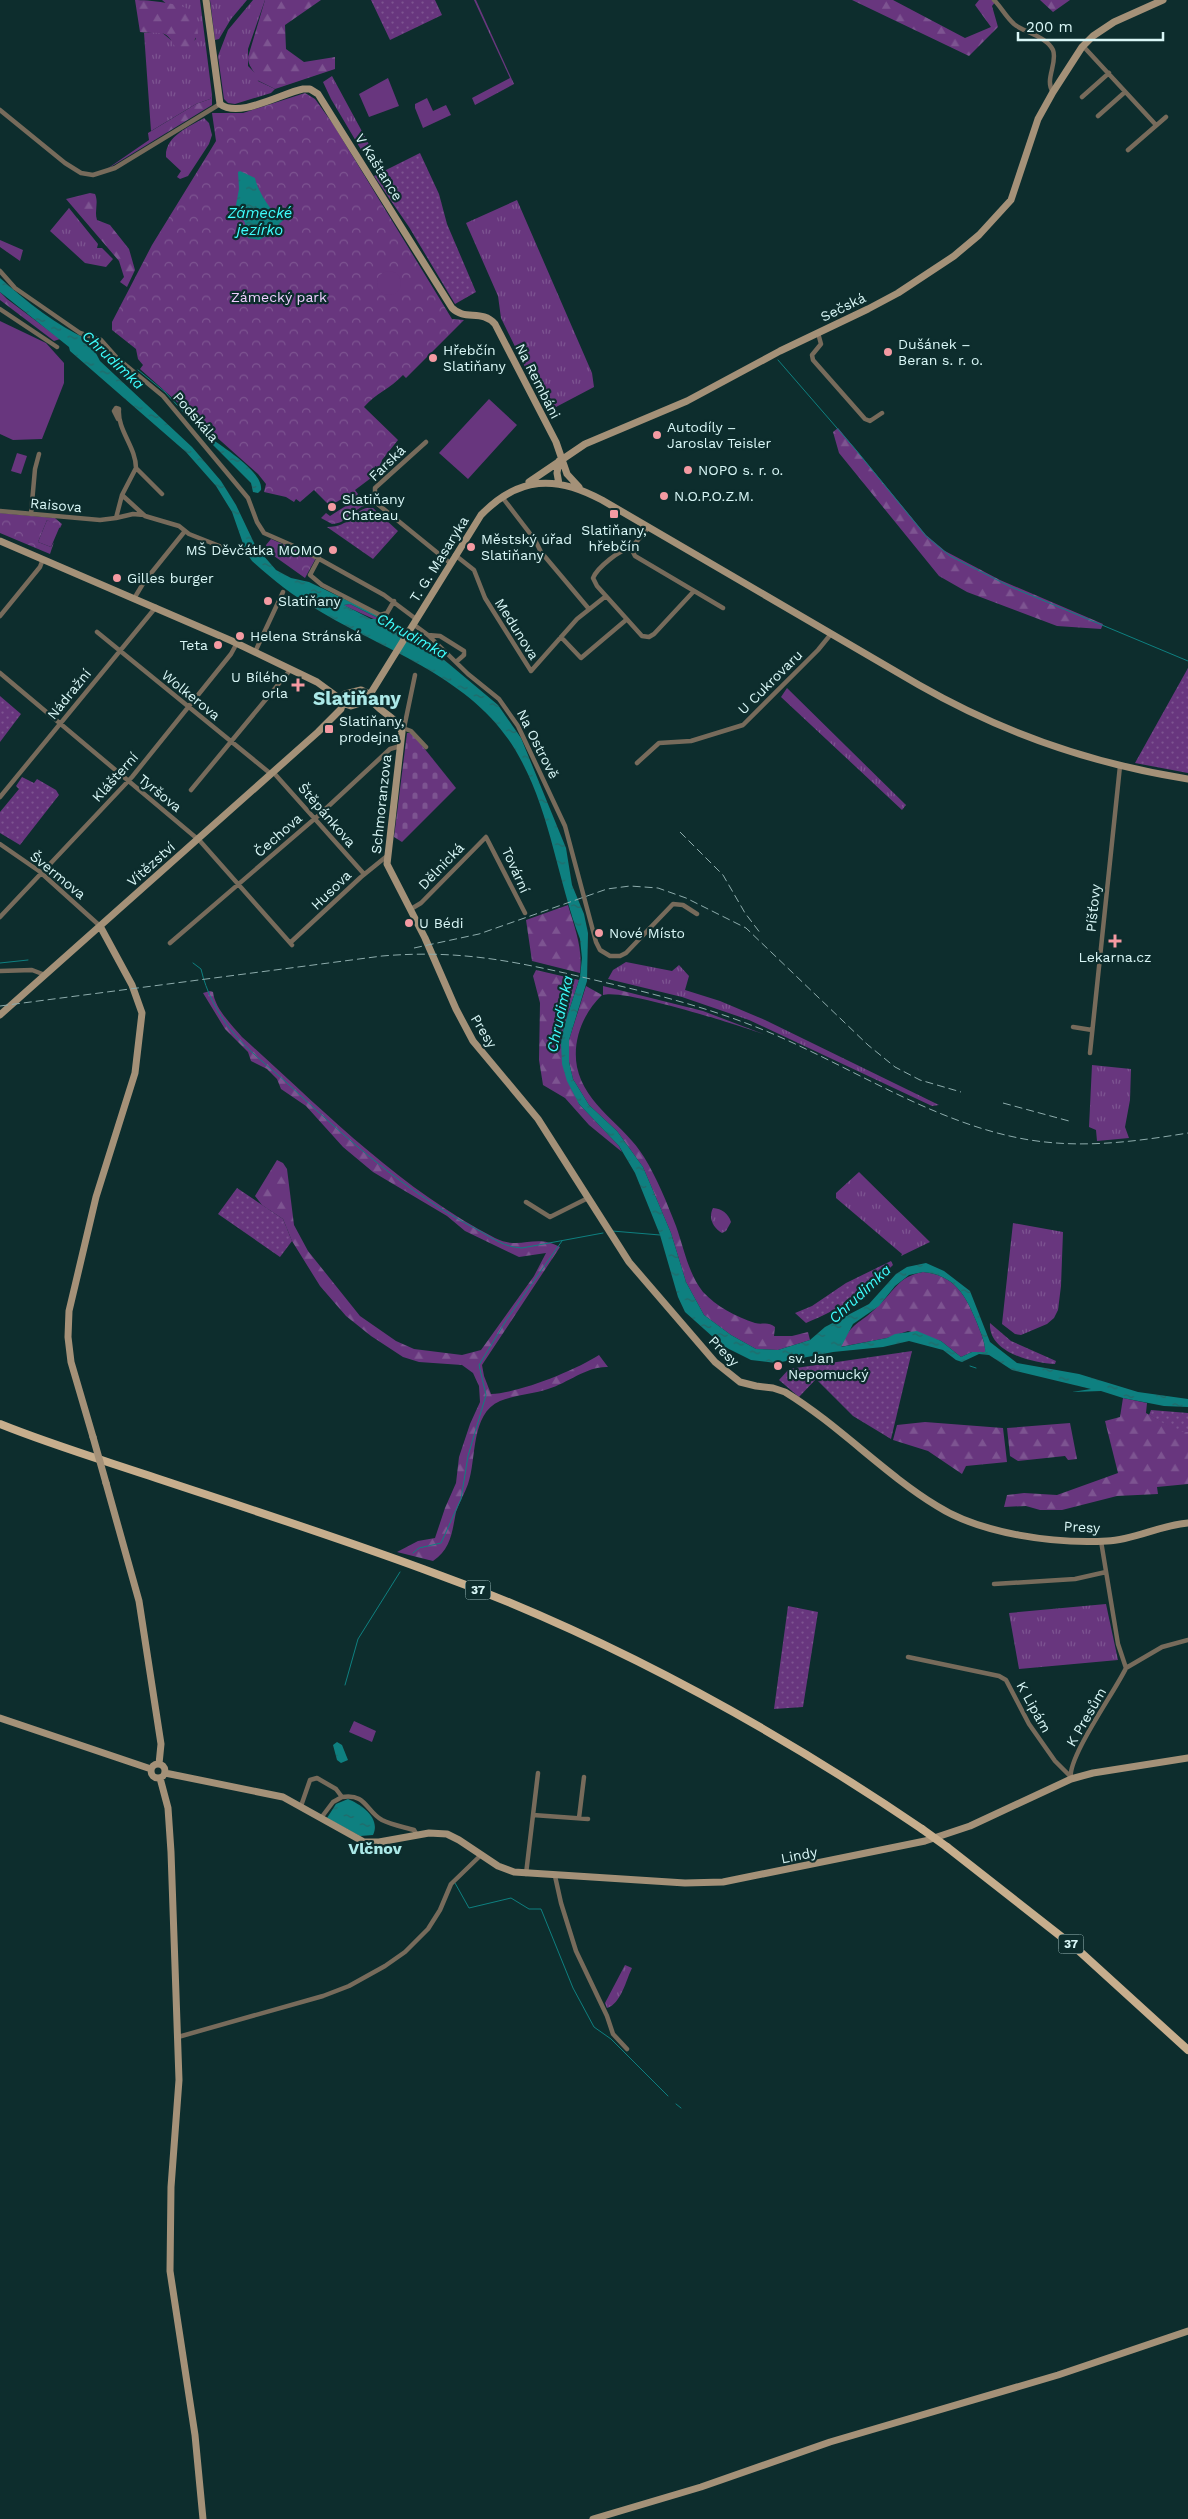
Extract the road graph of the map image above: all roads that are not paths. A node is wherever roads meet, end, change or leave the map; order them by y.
1 (206, 0) edge
2 (994, 0) edge
3 (1163, 0) edge
4 (1083, 46) junction
5 (1109, 74) junction
6 (1052, 92) junction
7 (1125, 92) junction
8 (1082, 98) dead end
9 (220, 104) junction
10 (0, 110) edge
11 (1098, 116) dead end
12 (1166, 116) dead end
13 (1156, 125) junction
14 (1128, 150) dead end
15 (0, 271) edge
16 (1, 309) edge
17 (488, 318) joint
18 (818, 333) junction
19 (57, 347) dead end
20 (882, 413) dead end
21 (118, 420) dead end
22 (426, 442) dead end
23 (39, 454) dead end
24 (561, 460) junction
25 (136, 468) junction
26 (566, 470) junction
27 (559, 484) junction
28 (509, 492) junction
29 (588, 492) junction
30 (122, 494) junction
31 (162, 494) dead end
32 (502, 497) junction
33 (0, 511) edge
34 (31, 514) junction
35 (145, 516) junction
36 (113, 519) junction
37 (649, 527) junction
38 (185, 531) junction
39 (0, 541) edge
40 (631, 548) junction
41 (232, 551) dead end
42 (455, 555) junction
43 (319, 558) junction
44 (43, 559) junction
45 (450, 563) junction
46 (694, 591) junction
47 (283, 592) dead end
48 (606, 596) junction
49 (135, 597) junction
50 (394, 601) junction
51 (156, 606) junction
52 (723, 608) dead end
53 (589, 609) junction
54 (0, 616) edge
55 (626, 620) junction
56 (414, 623) junction
57 (97, 632) dead end
58 (831, 634) junction
59 (428, 635) junction
60 (561, 638) junction
61 (237, 643) junction
62 (119, 650) junction
63 (255, 652) junction
64 (456, 662) junction
65 (386, 667) junction
66 (291, 669) junction
67 (0, 673) edge
68 (415, 675) dead end
69 (317, 682) junction
70 (362, 690) junction
71 (352, 692) junction
72 (369, 696) junction
73 (343, 701) junction
74 (357, 704) junction
75 (188, 708) junction
76 (386, 715) junction
77 (60, 723) junction
78 (402, 728) junction
79 (318, 732) junction
80 (231, 742) junction
81 (400, 746) junction
82 (426, 747) dead end
83 (637, 764) dead end
84 (1120, 766) junction
85 (272, 773) junction
86 (1188, 779) edge
87 (128, 781) junction
88 (191, 790) dead end
89 (0, 797) edge
90 (315, 818) junction
91 (486, 837) joint
92 (198, 839) junction
93 (0, 844) edge
94 (387, 856) junction
95 (41, 873) junction
96 (364, 874) junction
97 (239, 884) junction
98 (411, 909) junction
99 (525, 913) dead end
100 (697, 914) dead end
101 (0, 917) edge
102 (100, 926) junction
103 (170, 943) dead end
104 (292, 943) joint
105 (432, 953) joint
106 (0, 971) edge
107 (45, 975) junction
108 (0, 1015) edge
109 (1074, 1027) dead end
110 (1092, 1030) junction
111 (1090, 1053) dead end
112 (588, 1198) junction
113 (526, 1202) dead end
114 (0, 1424) edge
115 (1188, 1523) edge
116 (1101, 1541) junction
117 (1106, 1572) junction
118 (994, 1584) dead end
119 (1188, 1640) edge
120 (908, 1657) dead end
121 (1126, 1668) junction
122 (0, 1718) edge
123 (1188, 1758) edge
124 (159, 1764) junction
125 (151, 1769) junction
126 (538, 1774) dead end
127 (162, 1775) junction
128 (1070, 1777) junction
129 (584, 1778) dead end
130 (342, 1797) junction
131 (300, 1806) junction
132 (532, 1815) junction
133 (321, 1818) junction
134 (579, 1818) junction
135 (588, 1818) dead end
136 (417, 1835) junction
137 (481, 1855) junction
138 (526, 1874) junction
139 (555, 1876) junction
140 (178, 2037) junction
141 (627, 2049) dead end
142 (1188, 2050) edge
143 (1188, 2331) edge
144 (203, 2519) edge
145 (594, 2519) edge

1 - 9 street
2 - 6 street, Sečská
3 - 4 street, Sečská
4 - 5 street
4 - 6 street, Sečská
5 - 7 street
5 - 8 street
6 - 18 street, Sečská
7 - 11 street
7 - 13 street
9 - 10 street
9 - 17 street, V Kaštance
12 - 13 street
13 - 14 street
15 - 43 street, Podskála
16 - 19 street
17 - 24 street, Na Rembáni
18 - 20 street
18 - 24 street, Sečská
21 - 25 street
22 - 45 street, Farská
23 - 34 street
24 - 26 street
24 - 27 street
24 - 28 street, Sečská
25 - 30 street
25 - 31 street
26 - 27 street
26 - 29 street
27 - 28 street, T. G. Masaryka
27 - 29 street, T. G. Masaryka
28 - 32 street, T. G. Masaryka
29 - 37 street, T. G. Masaryka
30 - 35 street
30 - 36 street
32 - 42 street, T. G. Masaryka
32 - 53 street
33 - 34 street, Raisova
34 - 36 street, Raisova
35 - 36 street, Raisova
35 - 38 street
37 - 40 street
37 - 58 street, T. G. Masaryka
38 - 41 street
38 - 49 street
39 - 44 street
40 - 46 street
40 - 48 street
42 - 45 street, T. G. Masaryka
42 - 60 street, Medunova
43 - 50 street, Na Ostrově
43 - 50 street
44 - 49 street
44 - 54 street
45 - 56 street, T. G. Masaryka
46 - 52 street
46 - 55 street
47 - 63 street
48 - 53 street, Medunova
48 - 55 street
49 - 51 street
50 - 56 street, Na Ostrově
51 - 61 street
51 - 62 street, Nádražní
53 - 60 street, Medunova
55 - 60 street
56 - 59 street, Na Ostrově
56 - 65 street, T. G. Masaryka
57 - 62 street, Wolkerova
58 - 83 street, U Cukrovaru
58 - 84 street, T. G. Masaryka
59 - 64 street, Na Ostrově
59 - 64 street, Na Ostrově
61 - 63 street
61 - 75 street, Klášterní
62 - 75 street, Wolkerova
62 - 77 street, Nádražní
63 - 66 street
64 - 100 street, Na Ostrově
65 - 70 street, T. G. Masaryka
65 - 72 street, T. G. Masaryka
66 - 69 street
66 - 80 street
67 - 77 street, Tyršova
68 - 78 street
69 - 71 street
69 - 73 street
70 - 71 street
70 - 72 street
71 - 73 street
72 - 74 street, T. G. Masaryka
72 - 76 street
73 - 74 street
73 - 79 street, Vítězství
74 - 76 street
74 - 79 street, Vítězství
75 - 80 street, Wolkerova
75 - 87 street, Klášterní
76 - 78 street
77 - 87 street, Tyršova
77 - 89 street, Nádražní
78 - 81 street, Schmoranzova
78 - 82 street
79 - 85 street, Vítězství
80 - 85 street, Wolkerova
80 - 88 street
81 - 90 street, Čechova
81 - 94 street, Schmoranzova
84 - 86 street, T. G. Masaryka
84 - 110 street, Píšťovy
85 - 90 street, Štěpánkova
85 - 92 street, Vítězství
87 - 92 street, Tyršova
87 - 95 street, Klášterní
90 - 96 street, Štěpánkova
90 - 97 street, Čechova
91 - 98 street, Dělnická
91 - 99 street, Tovární
92 - 97 street, Tyršova
92 - 102 street, Vítězství
93 - 95 street, Švermova
94 - 96 street, Husova
94 - 98 street, Schmoranzova
95 - 101 street, Klášterní
95 - 102 street, Švermova
96 - 104 street, Husova
97 - 103 street, Čechova
97 - 104 street, Tyršova
98 - 105 street, Schmoranzova
102 - 107 street, Vítězství
102 - 124 street, bridge
105 - 112 street, Presy
106 - 107 street
107 - 108 street, Vítězství
109 - 110 street
110 - 111 street, Píšťovy
112 - 113 street
112 - 116 street, Presy
114 - 142 main road, 37, bridge
115 - 116 street, Presy
116 - 117 street
117 - 118 street
117 - 121 street
119 - 121 street
120 - 128 street, K Lipám
121 - 128 street, K Presům
122 - 125 street
123 - 128 street, Lindy
124 - 125 street
124 - 127 street
125 - 127 street
126 - 132 street
127 - 131 street, Lindy
127 - 140 street
128 - 139 street, Lindy
129 - 134 street
130 - 131 street
130 - 133 street
130 - 136 street
131 - 133 street, Lindy
132 - 134 street
132 - 138 street
133 - 136 street, Lindy
134 - 135 street
136 - 137 street, Lindy
137 - 138 street, Lindy
137 - 140 street
138 - 139 street, Lindy
139 - 141 street
140 - 144 street
143 - 145 street

